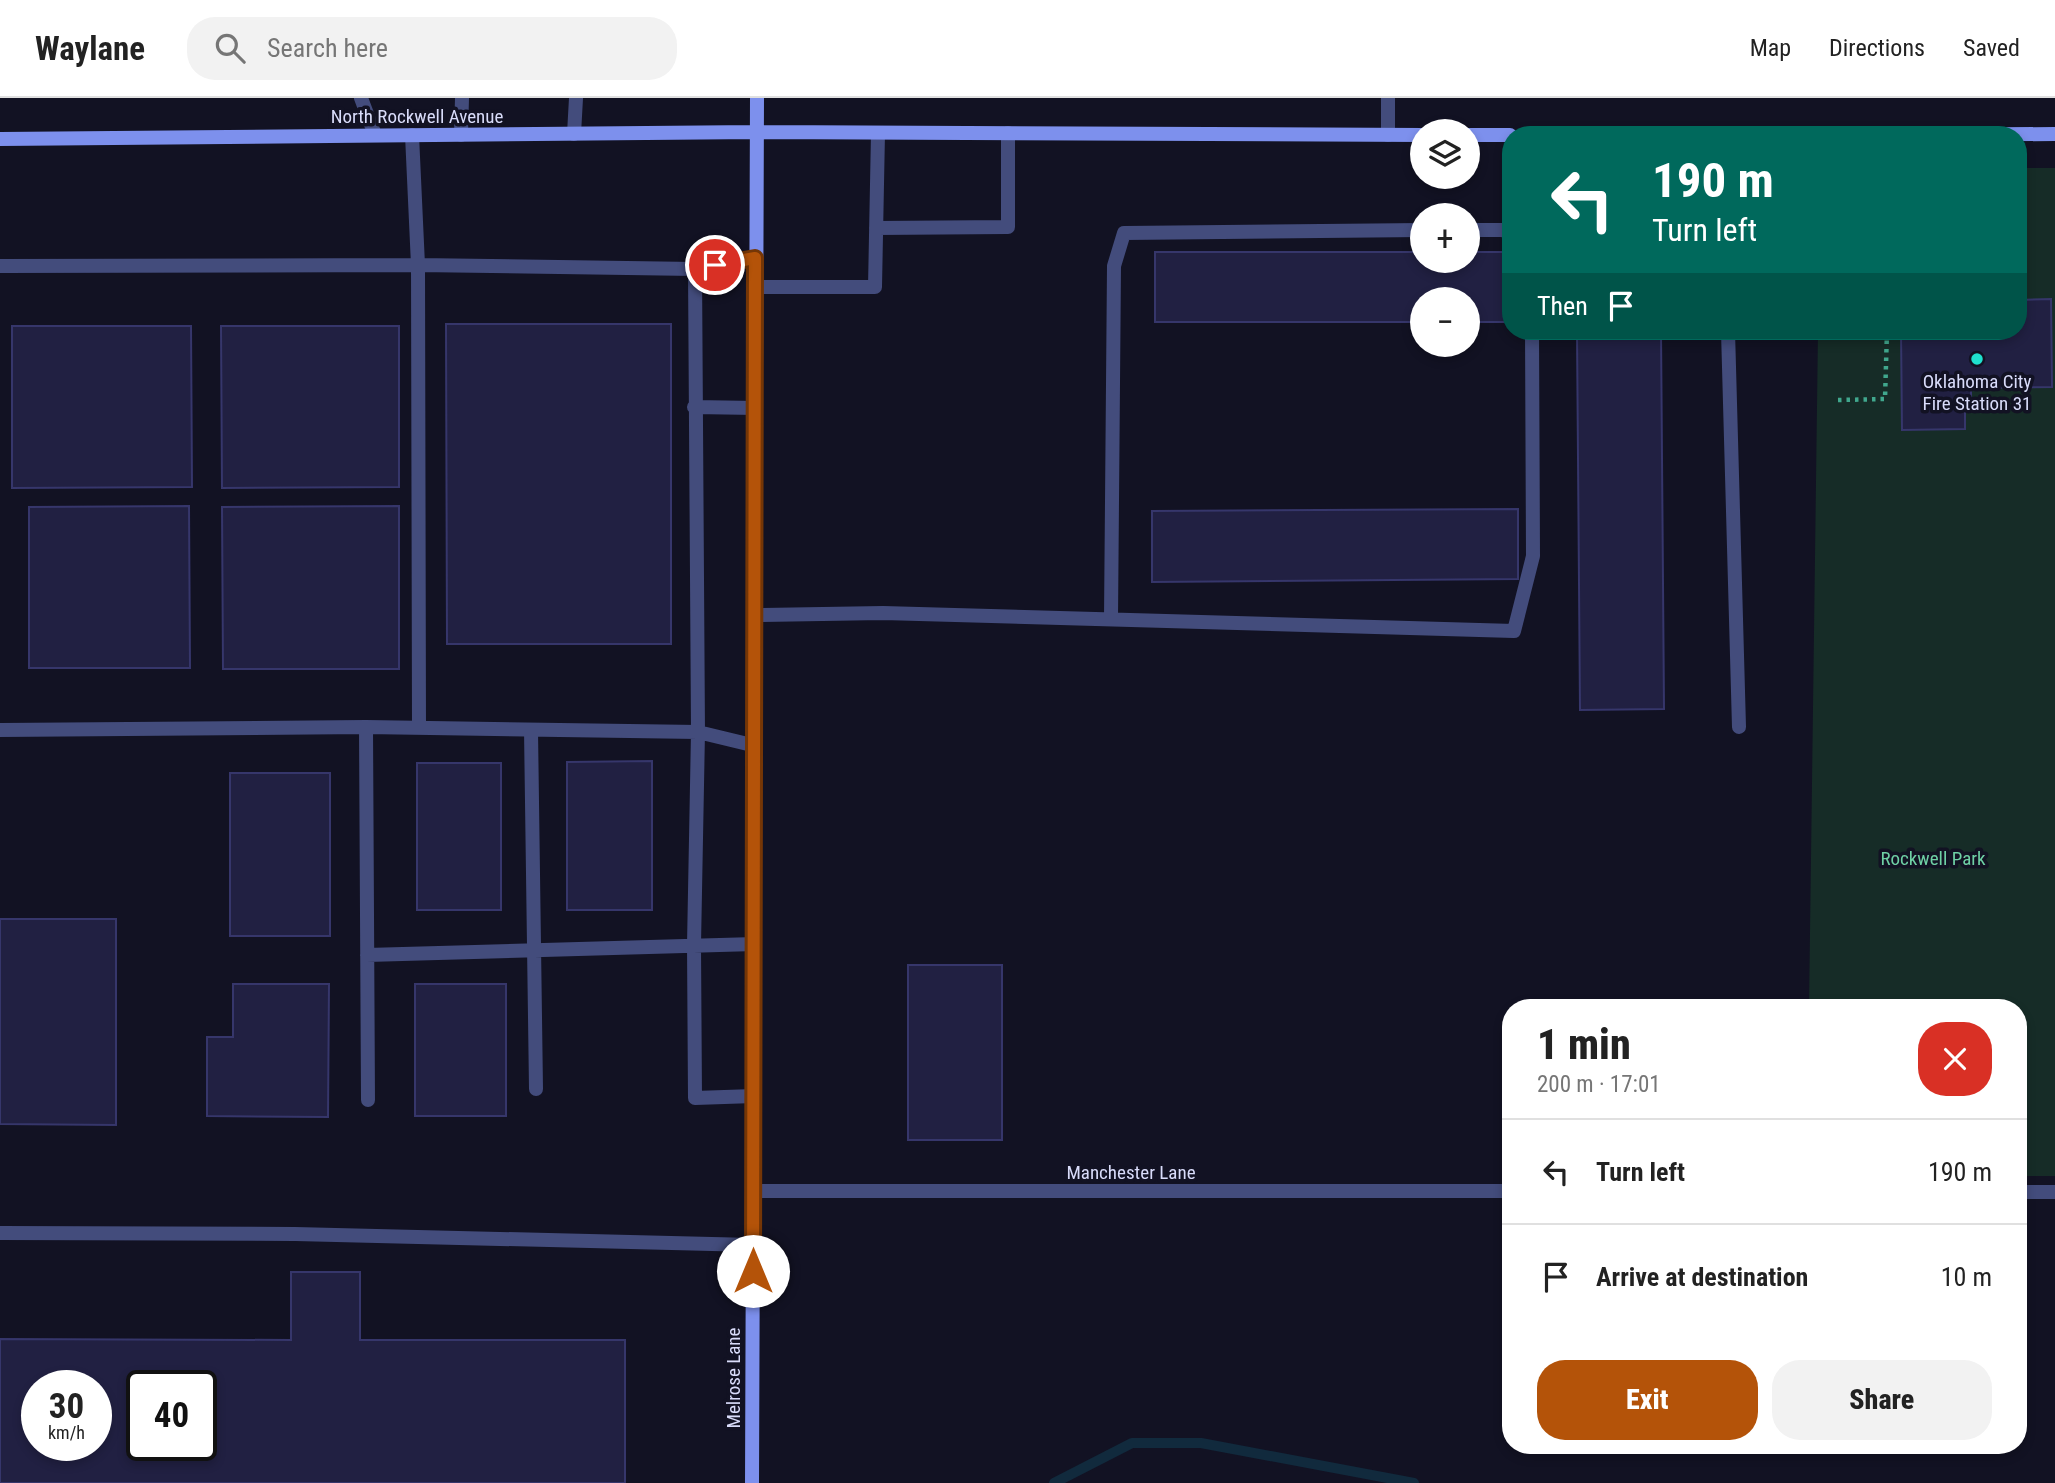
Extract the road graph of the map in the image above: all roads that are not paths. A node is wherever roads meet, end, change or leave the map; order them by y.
1 (361, 98) edge
2 (462, 98) edge
3 (576, 98) edge
4 (757, 98) edge
5 (1388, 98) edge
6 (756, 132) junction
7 (878, 133) junction
8 (1008, 133) junction
9 (574, 134) junction
10 (2027, 134) edge
11 (2055, 134) edge
12 (375, 135) junction
13 (412, 135) junction
14 (461, 135) junction
15 (1388, 135) junction
16 (1410, 135) edge
17 (1480, 135) edge
18 (1502, 135) edge
19 (0, 139) edge
20 (876, 228) junction
21 (1410, 230) edge
22 (1480, 230) edge
23 (1502, 230) edge
24 (755, 258) junction
25 (418, 265) junction
26 (0, 266) edge
27 (695, 269) junction
28 (755, 287) junction
29 (1532, 340) edge
30 (1728, 340) edge
31 (694, 407) junction
32 (756, 408) junction
33 (756, 615) junction
34 (1111, 619) junction
35 (366, 727) junction
36 (1739, 727) dead end
37 (419, 728) junction
38 (0, 730) edge
39 (531, 730) junction
40 (698, 732) junction
41 (756, 746) junction
42 (755, 944) junction
43 (694, 945) junction
44 (534, 950) junction
45 (367, 955) junction
46 (536, 1089) dead end
47 (754, 1097) junction
48 (368, 1100) dead end
49 (753, 1191) junction
50 (1502, 1191) edge
51 (2027, 1192) edge
52 (2055, 1192) edge
53 (0, 1233) edge
54 (753, 1245) junction
55 (752, 1483) edge

1 - 12 street
2 - 14 street
3 - 9 street
4 - 6 main road, Melrose Lane
5 - 15 street
6 - 7 main road, North Rockwell Avenue
6 - 9 main road, North Rockwell Avenue
6 - 24 main road, Melrose Lane
7 - 8 main road, North Rockwell Avenue
7 - 20 street
8 - 15 main road, North Rockwell Avenue
8 - 20 street
9 - 14 main road, North Rockwell Avenue
10 - 11 main road
12 - 13 main road, North Rockwell Avenue
12 - 19 main road, North Rockwell Avenue
13 - 14 main road, North Rockwell Avenue
13 - 25 street
15 - 16 main road, North Rockwell Avenue
17 - 18 main road
20 - 28 street
21 - 34 street
22 - 23 street
24 - 27 street
24 - 28 main road, Melrose Lane
25 - 26 street
25 - 27 street
25 - 37 street
27 - 31 street
28 - 32 main road, Melrose Lane
29 - 34 street
30 - 36 street
31 - 32 street
31 - 40 street
32 - 33 main road, Melrose Lane
33 - 34 street
33 - 41 main road, Melrose Lane
35 - 37 street
35 - 38 street
35 - 45 street
37 - 39 street
39 - 40 street
39 - 44 street
40 - 41 street
40 - 43 street
41 - 42 main road, Melrose Lane
42 - 43 street
42 - 47 main road, Melrose Lane
43 - 44 street
43 - 47 street
44 - 45 street
44 - 46 street
45 - 48 street
47 - 49 main road, Melrose Lane
49 - 50 street, Manchester Lane
49 - 54 main road, Melrose Lane
51 - 52 street
53 - 54 street
54 - 55 main road, Melrose Lane

